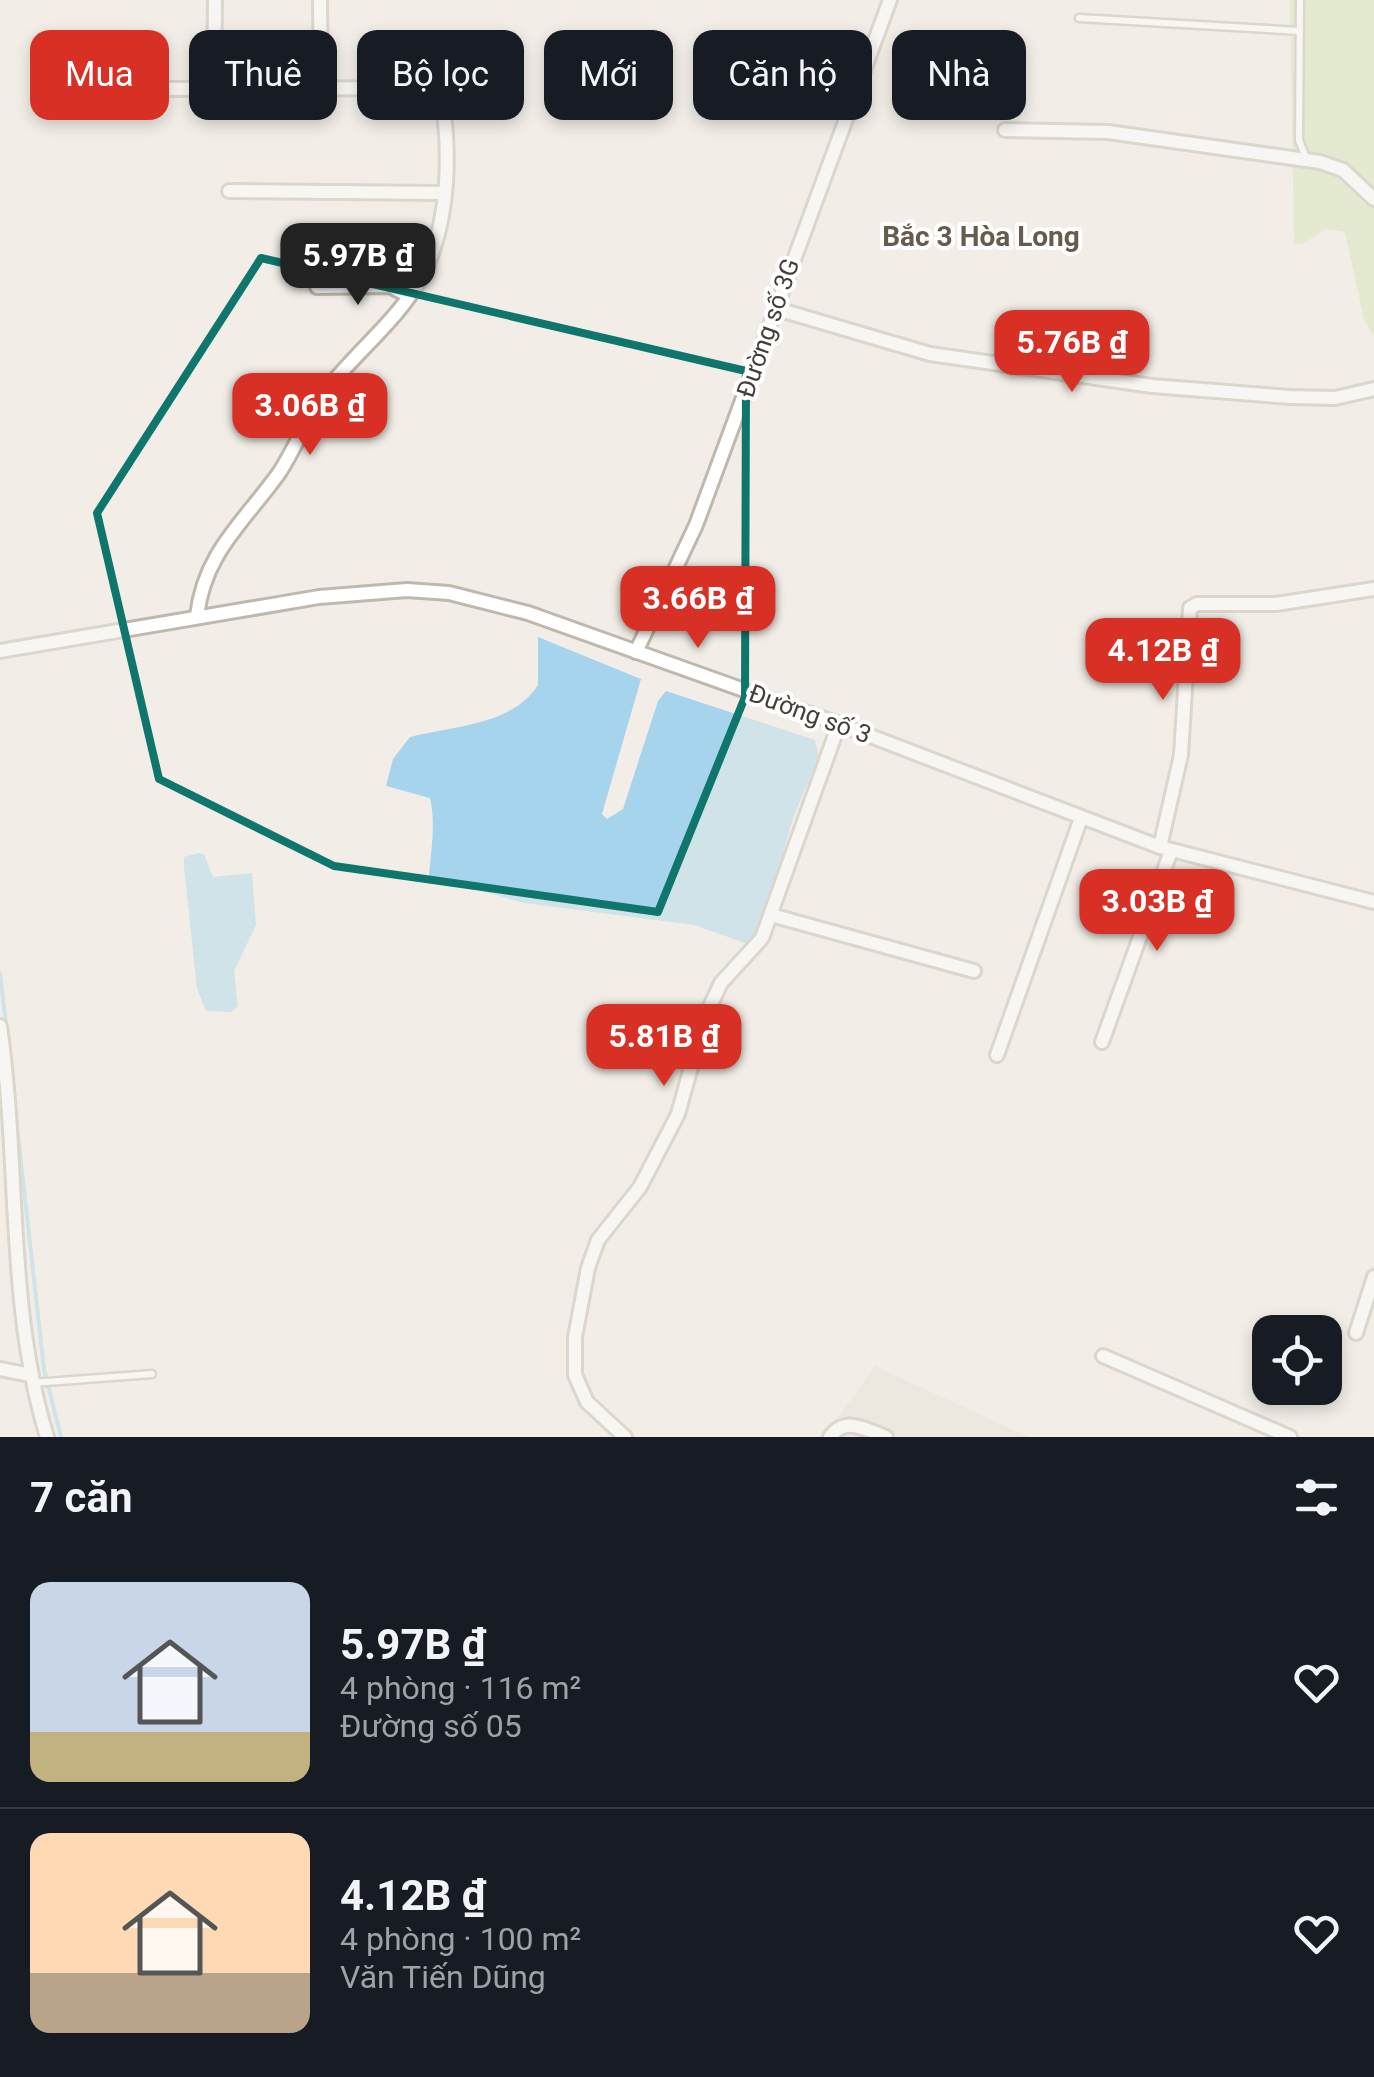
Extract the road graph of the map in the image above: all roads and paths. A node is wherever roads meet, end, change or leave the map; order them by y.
1 (215, 0) edge
2 (320, 0) edge
3 (890, 0) edge
4 (1300, 0) edge
5 (1080, 18) dead end
6 (215, 30) edge
7 (320, 30) edge
8 (1300, 30) junction
9 (337, 89) edge
10 (1005, 130) dead end
11 (1306, 160) junction
12 (229, 192) dead end
13 (443, 192) junction
14 (1374, 199) edge
15 (317, 287) dead end
16 (407, 295) junction
17 (778, 309) junction
18 (1374, 389) edge
19 (1374, 589) edge
20 (197, 616) junction
21 (0, 652) edge
22 (636, 652) junction
23 (840, 724) junction
24 (1081, 818) junction
25 (1165, 849) junction
26 (1374, 902) edge
27 (771, 916) junction
28 (974, 970) dead end
29 (0, 1026) edge
30 (1102, 1042) dead end
31 (998, 1055) dead end
32 (1374, 1276) edge
33 (1356, 1333) dead end
34 (1103, 1356) dead end
35 (0, 1369) edge
36 (152, 1374) dead end
37 (31, 1379) junction
38 (47, 1437) edge
39 (625, 1437) edge
40 (830, 1437) edge
41 (886, 1437) edge
42 (1290, 1437) edge

1 - 6 street
2 - 7 street
3 - 17 street, Đường số 3G
4 - 8 lane
5 - 8 lane
8 - 11 lane
9 - 13 street
10 - 11 street
11 - 14 street
12 - 13 street
13 - 16 street
15 - 16 street
16 - 20 street
17 - 18 street
17 - 22 street, Đường số 3G
19 - 25 street
20 - 21 street, Đường số 3
20 - 22 street, Đường số 3
22 - 23 street, Đường số 3
23 - 24 street, Đường số 3
23 - 27 street
24 - 25 street, Đường số 3
24 - 31 street
25 - 26 street, Đường số 3
25 - 30 street
27 - 28 street
27 - 39 street
29 - 37 street
32 - 33 street
34 - 42 street
35 - 37 street
36 - 37 lane
37 - 38 street
40 - 41 street

